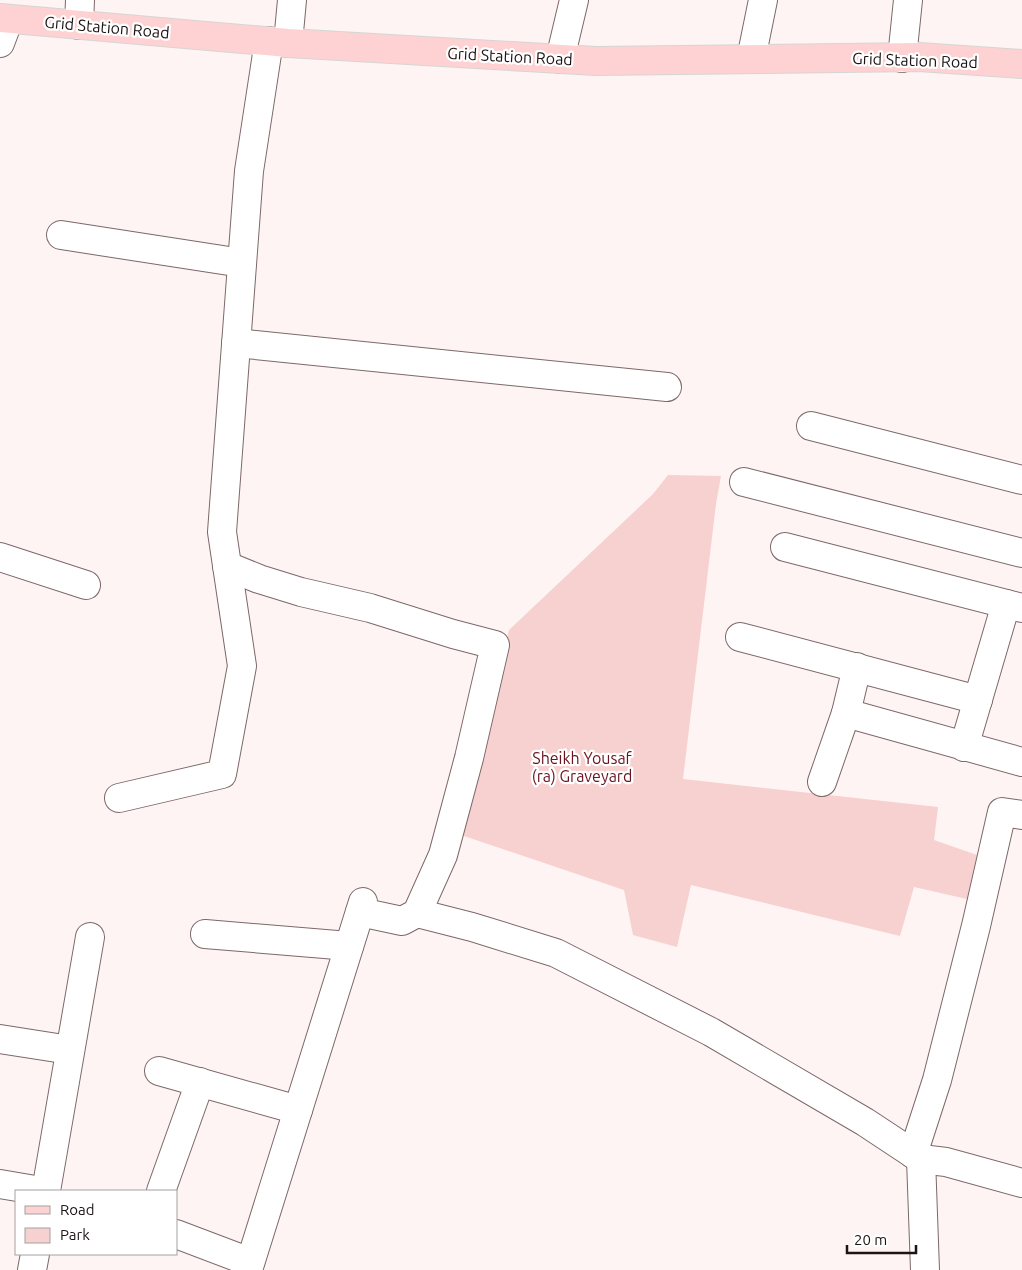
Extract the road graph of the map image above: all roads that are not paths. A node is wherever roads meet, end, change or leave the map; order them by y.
1 (292, 0) edge
2 (574, 0) edge
3 (763, 0) edge
4 (908, 0) edge
5 (79, 12) edge
6 (3, 26) edge
7 (278, 42) junction
8 (902, 58) junction
9 (560, 59) junction
10 (751, 59) junction
11 (1022, 64) edge
12 (61, 235) dead end
13 (242, 263) junction
14 (236, 343) junction
15 (667, 387) dead end
16 (812, 426) dead end
17 (1022, 480) edge
18 (744, 482) dead end
19 (785, 547) dead end
20 (1022, 553) edge
21 (0, 557) edge
22 (227, 566) junction
23 (86, 585) dead end
24 (1014, 606) edge
25 (740, 637) dead end
26 (856, 667) junction
27 (978, 700) junction
28 (846, 713) junction
29 (964, 747) junction
30 (1022, 762) edge
31 (822, 782) dead end
32 (119, 798) dead end
33 (1022, 815) edge
34 (417, 913) junction
35 (204, 934) dead end
36 (90, 937) dead end
37 (349, 946) junction
38 (0, 1039) edge
39 (70, 1050) junction
40 (159, 1071) dead end
41 (200, 1082) junction
42 (298, 1110) junction
43 (917, 1156) junction
44 (1022, 1183) edge
45 (0, 1184) edge
46 (35, 1190) edge
47 (46, 1190) edge
48 (161, 1190) edge
49 (178, 1235) edge
50 (34, 1255) edge
51 (249, 1266) edge
52 (32, 1270) edge
53 (925, 1270) edge

1 - 7 street
2 - 9 street
3 - 10 street
4 - 8 street
5 - 6 main road, Grid Station Road
5 - 7 main road, Grid Station Road
7 - 9 main road, Grid Station Road
7 - 13 street
8 - 10 main road, Grid Station Road
8 - 11 main road, Grid Station Road
9 - 10 main road, Grid Station Road
12 - 13 street
13 - 14 street
14 - 15 street
14 - 22 street
16 - 17 street
18 - 20 street
19 - 24 street
21 - 23 street
22 - 32 street
22 - 34 street
24 - 27 street
25 - 26 street
26 - 27 street
26 - 28 street
27 - 29 street
28 - 29 street
28 - 31 street
29 - 30 street
33 - 43 street
34 - 37 street
34 - 43 street
35 - 37 street
36 - 39 street
37 - 42 street
38 - 39 street
39 - 47 street
40 - 41 street
41 - 42 street
41 - 48 street
42 - 51 street
43 - 44 street
43 - 53 street
45 - 46 street
49 - 51 street
50 - 52 street

